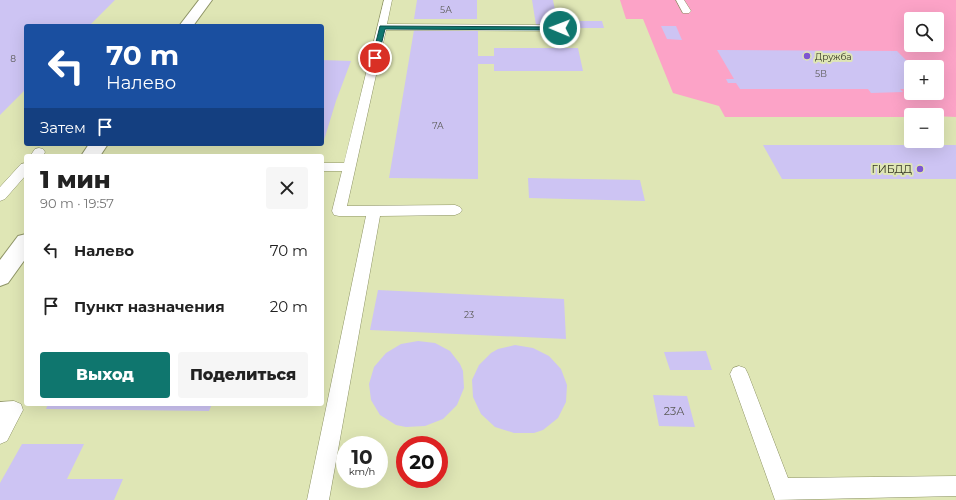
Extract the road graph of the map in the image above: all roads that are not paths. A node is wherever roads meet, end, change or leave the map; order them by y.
1 (206, 0) edge
2 (388, 0) edge
3 (680, 0) edge
4 (686, 11) dead end
5 (188, 24) edge
6 (382, 27) junction
7 (560, 28) dead end
8 (350, 166) junction
9 (324, 167) edge
10 (24, 169) edge
11 (0, 196) edge
12 (455, 210) dead end
13 (374, 211) junction
14 (24, 245) edge
15 (0, 277) edge
16 (739, 374) dead end
17 (0, 411) edge
18 (0, 434) edge
19 (956, 486) edge
20 (784, 494) edge
21 (318, 500) edge

1 - 5 street
2 - 6 lane
3 - 4 lane
6 - 7 lane
6 - 8 lane
8 - 9 lane
8 - 13 lane
10 - 11 lane
12 - 13 lane
13 - 21 lane
14 - 15 street
16 - 20 lane
17 - 18 lane
19 - 20 lane

